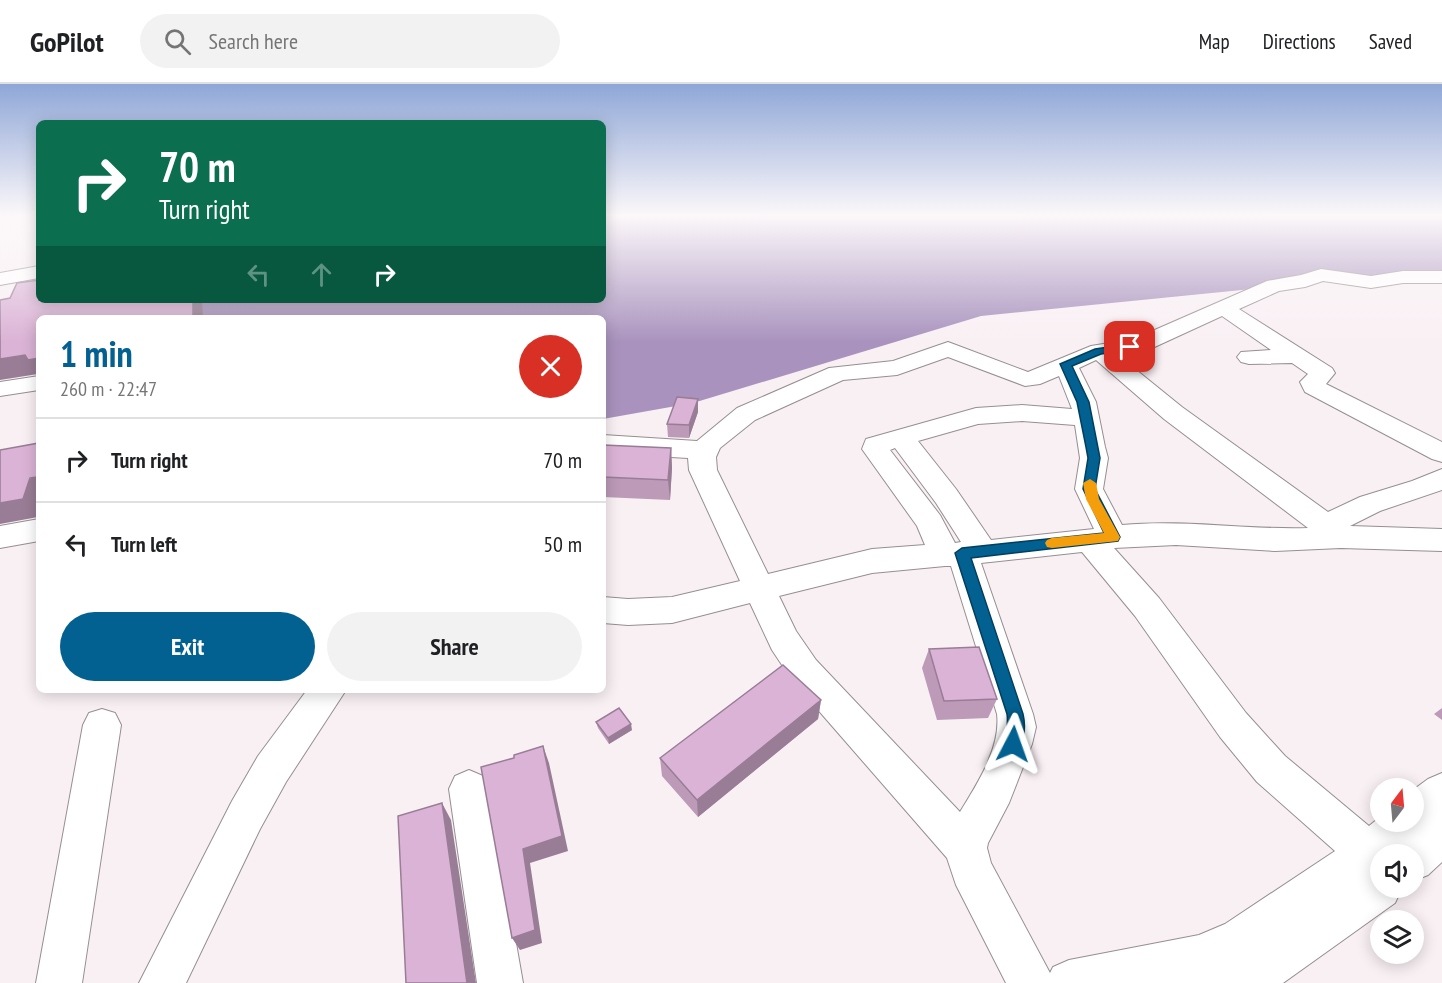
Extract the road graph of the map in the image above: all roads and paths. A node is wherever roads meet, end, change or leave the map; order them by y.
1 (36, 273) edge
2 (1442, 277) edge
3 (0, 279) edge
4 (1222, 307) junction
5 (1099, 351) junction
6 (1249, 357) dead end
7 (1299, 357) junction
8 (1065, 364) junction
9 (36, 383) edge
10 (0, 389) edge
11 (1086, 418) junction
12 (901, 438) junction
13 (606, 444) edge
14 (705, 450) junction
15 (1442, 453) edge
16 (1442, 478) edge
17 (36, 531) edge
18 (1333, 532) junction
19 (0, 537) edge
20 (1100, 538) junction
21 (1442, 540) edge
22 (964, 553) junction
23 (762, 589) junction
24 (606, 610) edge
25 (326, 693) edge
26 (102, 725) dead end
27 (469, 789) dead end
28 (1442, 792) edge
29 (1424, 806) edge
30 (1442, 835) edge
31 (966, 848) junction
32 (1424, 851) edge
33 (1370, 866) edge
34 (1370, 874) edge
35 (1251, 965) edge
36 (59, 983) edge
37 (162, 983) edge
38 (500, 983) edge
39 (1031, 983) edge
40 (1070, 983) edge
41 (1199, 983) edge

1 - 3 street
2 - 4 street
4 - 5 street
4 - 7 street
5 - 8 street
5 - 18 street
6 - 7 street
7 - 15 street
8 - 11 street
8 - 14 street
9 - 10 street
11 - 12 street
11 - 20 street
12 - 22 street
12 - 22 street
13 - 14 street
14 - 23 street
16 - 18 street
17 - 19 street
18 - 20 street
18 - 21 street
20 - 22 street
20 - 33 street
22 - 23 street
22 - 31 street
23 - 24 street
23 - 31 street
25 - 37 street
26 - 36 street
27 - 38 street
28 - 29 street
30 - 32 street
31 - 39 street
34 - 35 street
35 - 40 street
35 - 41 street

